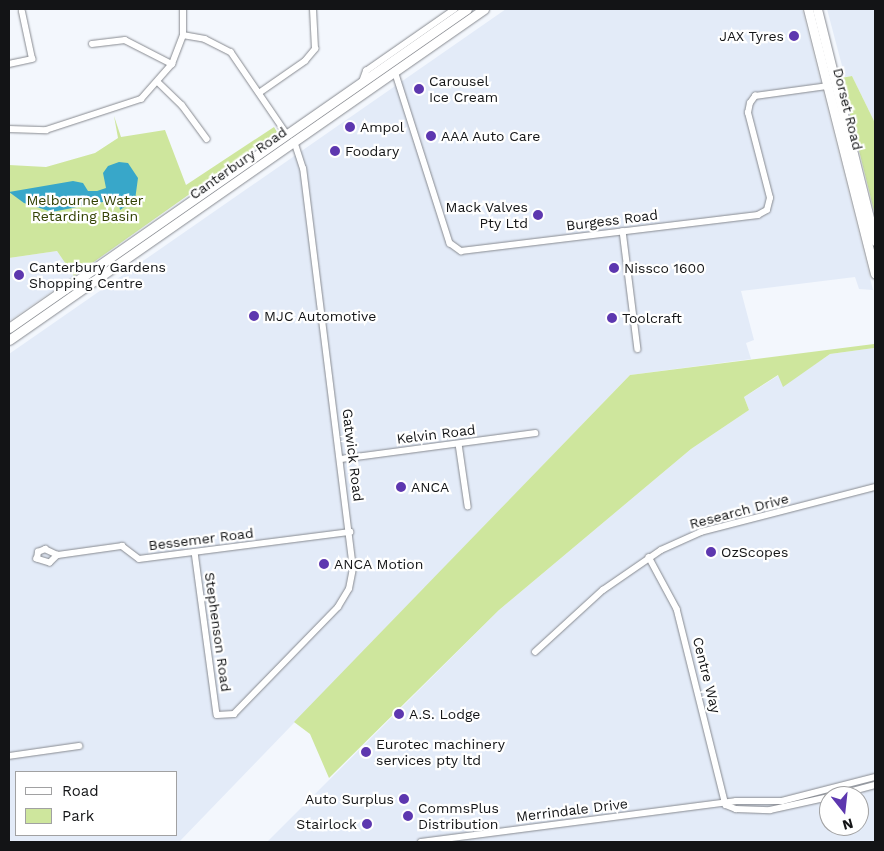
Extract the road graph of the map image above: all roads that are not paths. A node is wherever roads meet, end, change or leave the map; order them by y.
1 (183, 9) edge
2 (313, 9) edge
3 (455, 9) edge
4 (468, 9) edge
5 (484, 9) edge
6 (808, 9) edge
7 (817, 9) edge
8 (22, 12) dead end
9 (183, 35) junction
10 (92, 44) dead end
11 (9, 64) edge
12 (172, 64) junction
13 (395, 71) junction
14 (362, 82) junction
15 (159, 83) junction
16 (832, 85) junction
17 (260, 93) junction
18 (9, 129) edge
19 (287, 134) junction
20 (207, 139) dead end
21 (294, 141) junction
22 (185, 210) junction
23 (623, 231) junction
24 (875, 241) edge
25 (875, 274) edge
26 (42, 310) junction
27 (9, 328) edge
28 (9, 340) edge
29 (638, 349) dead end
30 (535, 434) dead end
31 (459, 444) junction
32 (341, 459) junction
33 (875, 487) edge
34 (875, 491) edge
35 (838, 497) junction
36 (468, 506) dead end
37 (350, 532) junction
38 (195, 552) junction
39 (58, 554) dead end
40 (649, 558) junction
41 (535, 652) dead end
42 (217, 715) joint
43 (79, 746) dead end
44 (9, 756) edge
45 (875, 777) edge
46 (849, 783) junction
47 (850, 786) edge
48 (819, 799) edge
49 (726, 805) junction
50 (420, 842) edge

1 - 9 street
2 - 17 street
3 - 14 street, Canterbury Road
4 - 14 main road, Canterbury Road
5 - 13 main road, Canterbury Road
6 - 16 main road, Dorset Road
7 - 16 main road, Dorset Road
8 - 11 street
9 - 12 street
9 - 17 street
10 - 12 street
12 - 15 street
13 - 21 main road, Canterbury Road
13 - 23 street, Burgess Road
14 - 19 main road, Canterbury Road
15 - 18 street
15 - 20 street
16 - 23 street, Burgess Road
16 - 24 main road, Dorset Road
16 - 25 main road, Dorset Road
17 - 19 street
19 - 21 main road
19 - 22 main road, Canterbury Road
21 - 22 main road, Canterbury Road
21 - 32 street, Gatwick Road
22 - 26 main road, Canterbury Road
23 - 29 street
26 - 27 main road, Canterbury Road
26 - 28 main road, Canterbury Road
30 - 31 street, Kelvin Road
31 - 32 street, Kelvin Road
31 - 36 street
32 - 37 street, Gatwick Road
33 - 35 street, Research Drive
34 - 35 street, Research Drive
35 - 40 street, Research Drive
37 - 38 street, Bessemer Road
37 - 42 street, Gatwick Road
38 - 39 street, Bessemer Road
38 - 42 street, Stephenson Road
40 - 41 street, Research Drive
40 - 49 street, Centre Way
43 - 44 street
45 - 46 street, Merrindale Drive
46 - 47 street
46 - 49 street, Merrindale Drive
48 - 49 street, Merrindale Drive
49 - 50 street, Merrindale Drive

